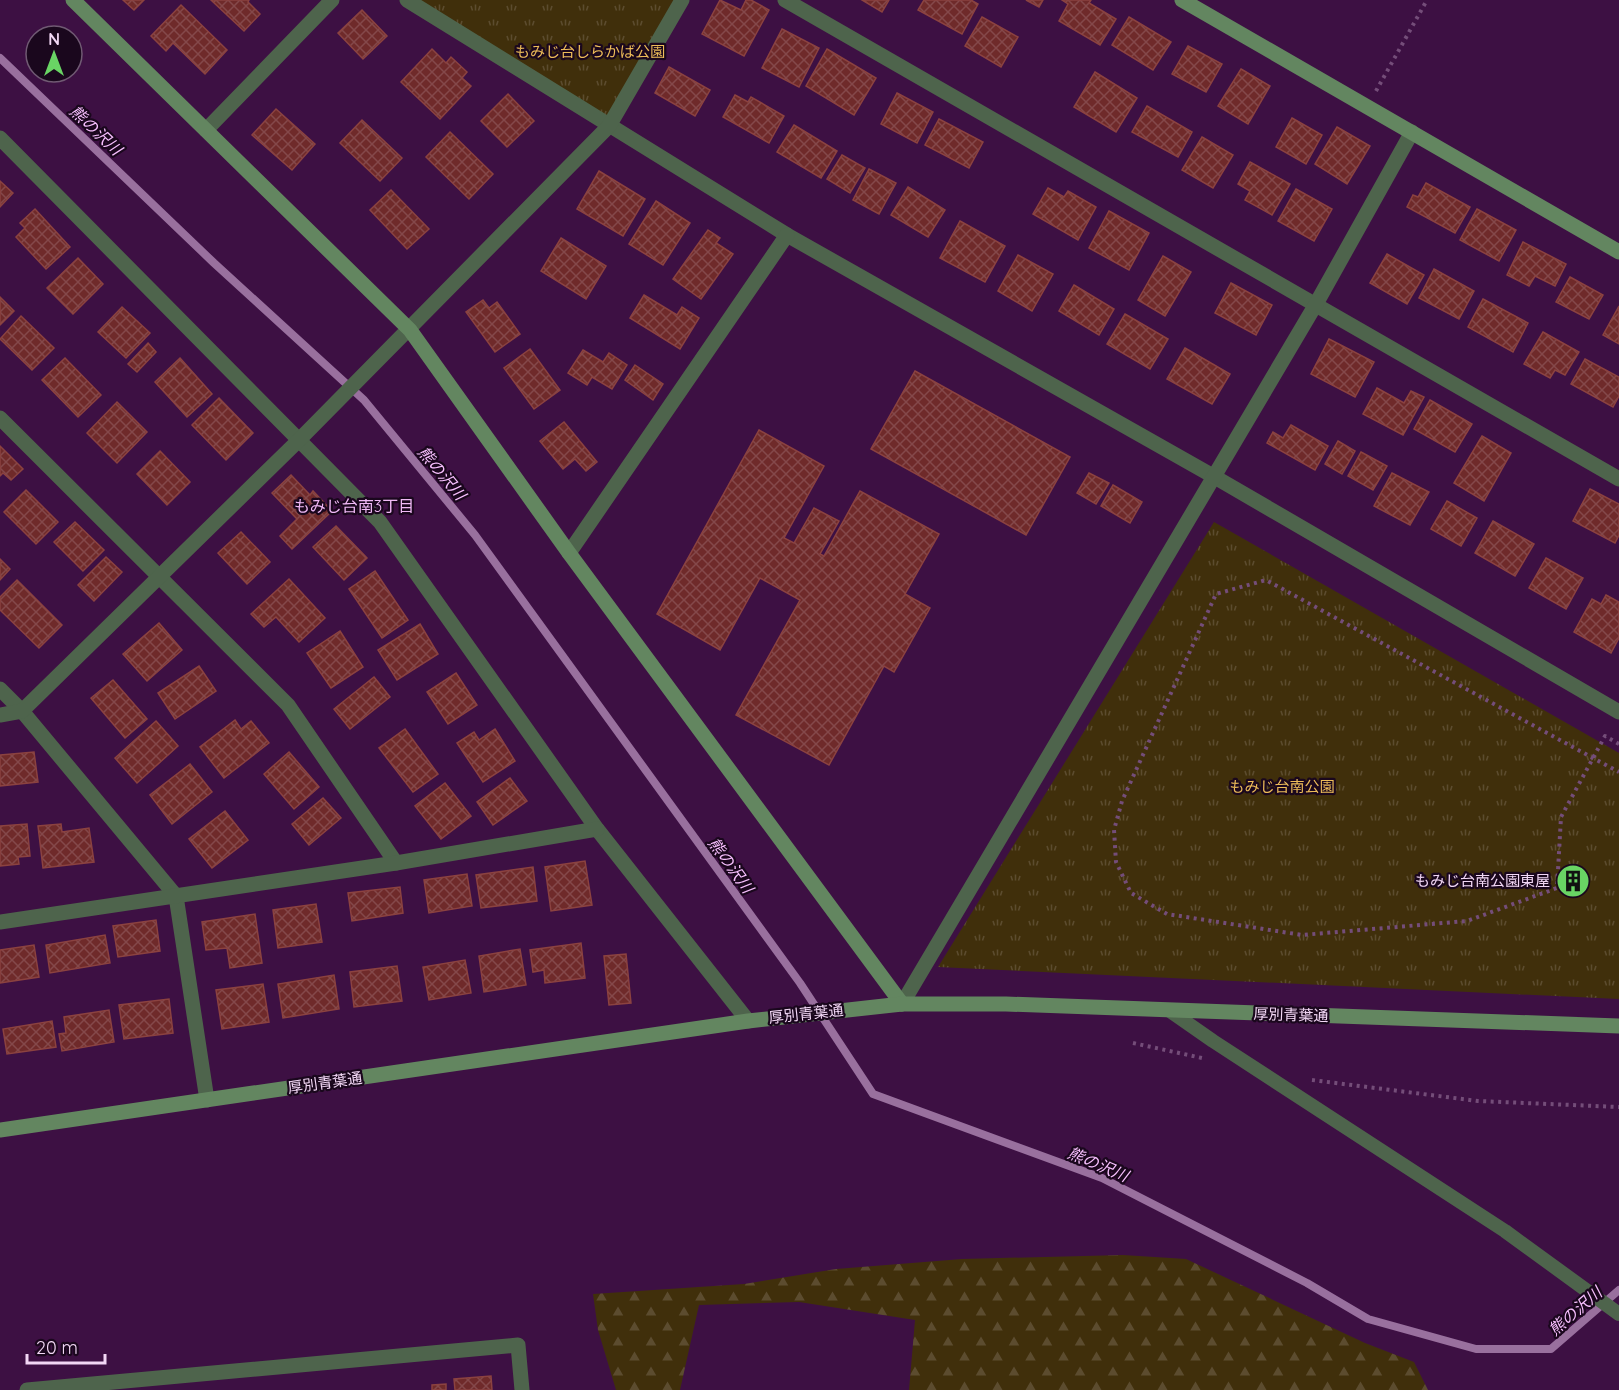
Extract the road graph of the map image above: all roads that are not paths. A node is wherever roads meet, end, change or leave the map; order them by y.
1 (73, 0) edge
2 (332, 0) edge
3 (407, 0) edge
4 (682, 0) edge
5 (785, 0) edge
6 (1182, 0) edge
7 (609, 126) junction
8 (206, 130) junction
9 (1412, 132) junction
10 (0, 138) edge
11 (787, 235) junction
12 (1619, 252) edge
13 (1316, 304) junction
14 (410, 330) junction
15 (0, 418) edge
16 (300, 439) junction
17 (1213, 476) junction
18 (1619, 479) edge
19 (569, 553) junction
20 (161, 576) junction
21 (0, 690) edge
22 (22, 711) junction
23 (1619, 712) edge
24 (0, 715) edge
25 (597, 829) junction
26 (396, 863) junction
27 (176, 896) junction
28 (0, 922) edge
29 (902, 1004) junction
30 (1170, 1011) junction
31 (748, 1021) junction
32 (1619, 1026) edge
33 (207, 1100) junction
34 (0, 1130) edge
35 (1618, 1313) edge
36 (27, 1390) edge
37 (522, 1390) edge

1 - 8 street
2 - 8 street
3 - 7 street
4 - 7 street
5 - 13 street
6 - 9 street
7 - 11 street
7 - 14 street
8 - 14 street
9 - 12 street
9 - 13 street
10 - 16 street
11 - 17 street
11 - 19 street
13 - 17 street
13 - 18 street
14 - 16 street
14 - 19 street
15 - 20 street
16 - 20 street
16 - 25 street
17 - 23 street
17 - 29 street
19 - 29 street
20 - 22 street
20 - 26 street
21 - 22 street
22 - 24 street
22 - 27 street
25 - 26 street
25 - 31 street
26 - 27 street
27 - 28 street
27 - 33 street
29 - 30 street, 厚別青葉通
29 - 31 street, 厚別青葉通
30 - 32 street, 厚別青葉通
30 - 35 lane
31 - 33 street, 厚別青葉通
33 - 34 street, 厚別青葉通
36 - 37 street

